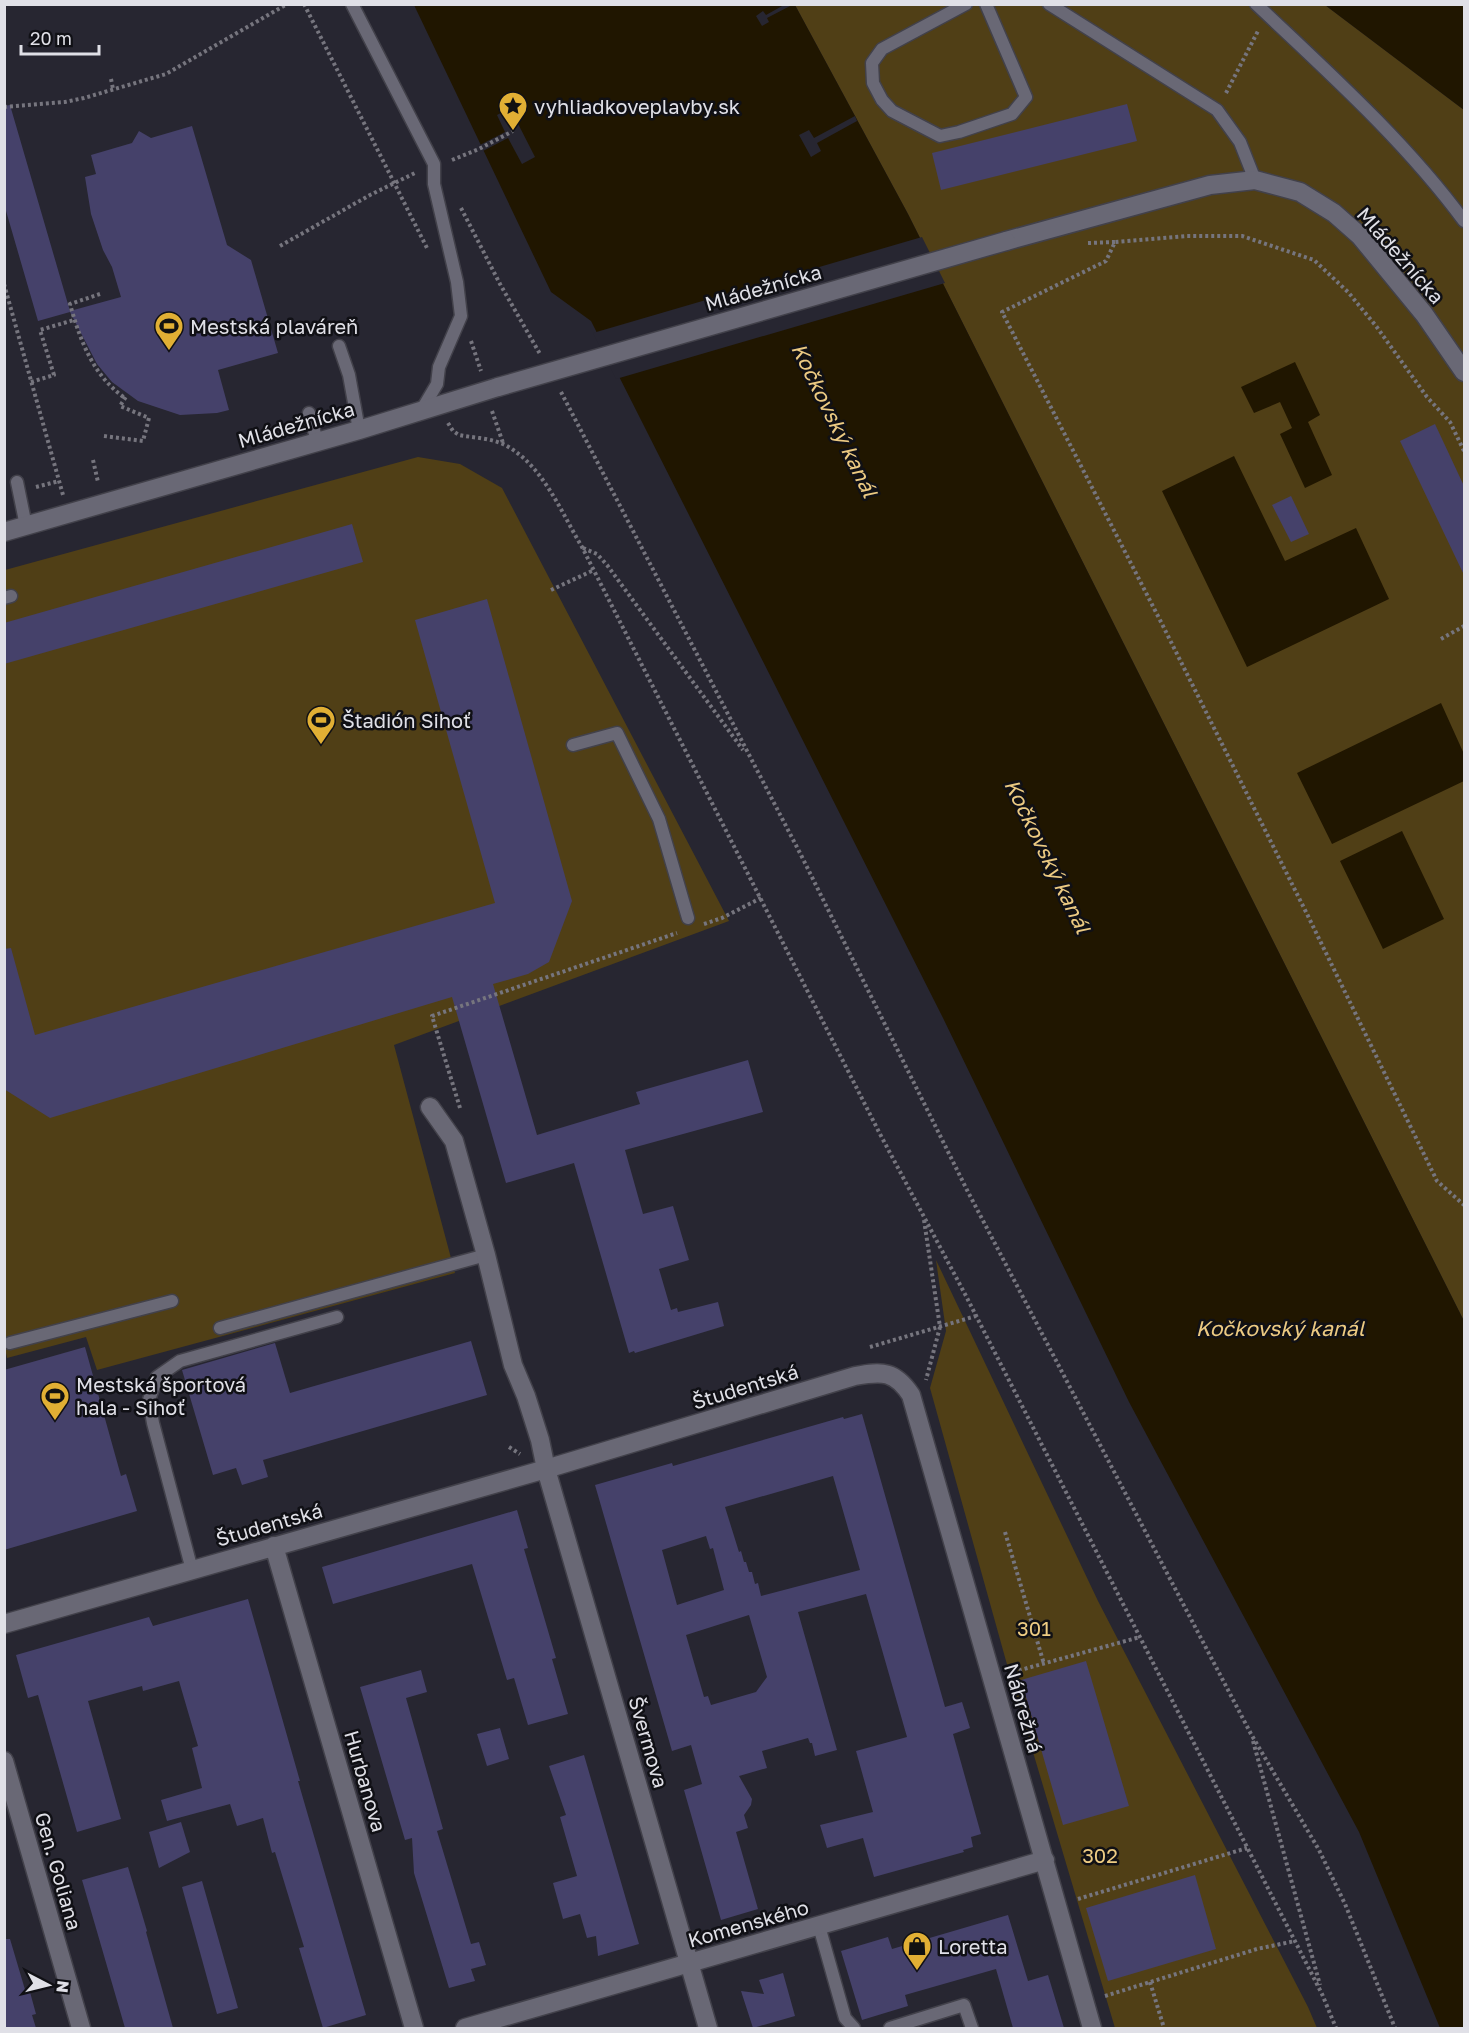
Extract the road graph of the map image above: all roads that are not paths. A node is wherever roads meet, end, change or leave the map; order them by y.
1 (352, 4) edge
2 (966, 4) edge
3 (986, 4) edge
4 (1048, 4) edge
5 (1256, 4) edge
6 (1255, 180) junction
7 (1464, 221) edge
8 (339, 346) dead end
9 (1464, 372) edge
10 (421, 411) junction
11 (309, 413) dead end
12 (358, 429) junction
13 (317, 441) junction
14 (17, 482) dead end
15 (26, 526) junction
16 (4, 532) edge
17 (573, 745) dead end
18 (688, 918) dead end
19 (430, 1107) dead end
20 (486, 1255) junction
21 (172, 1301) dead end
22 (337, 1317) dead end
23 (220, 1328) dead end
24 (10, 1343) dead end
25 (889, 1375) joint
26 (546, 1469) junction
27 (274, 1546) junction
28 (192, 1570) junction
29 (4, 1624) edge
30 (4, 1761) edge
31 (1044, 1860) junction
32 (819, 1926) junction
33 (690, 1964) junction
34 (81, 2028) edge
35 (414, 2028) edge
36 (465, 2028) edge
37 (708, 2028) edge
38 (854, 2028) edge
39 (890, 2028) edge
40 (972, 2028) edge
41 (1092, 2028) edge

1 - 10 lane
2 - 3 lane
4 - 6 lane
5 - 7 lane
6 - 9 street, Mládežnícka
6 - 10 street, Mládežnícka, bridge
8 - 12 lane
10 - 12 street, Mládežnícka
11 - 13 lane
12 - 13 street, Mládežnícka
13 - 15 street, Mládežnícka
14 - 15 lane
15 - 16 street, Mládežnícka
17 - 18 lane
19 - 20 street
20 - 23 lane
20 - 26 street
21 - 24 lane
22 - 28 lane
25 - 26 street, Študentská
25 - 31 street, Nábrežná
26 - 27 street, Študentská
26 - 33 street, Švermova
27 - 28 street, Študentská
27 - 35 street, Hurbanova
28 - 29 street, Študentská
30 - 34 street, Gen. Goliana
31 - 32 street, Komenského
31 - 41 street, Nábrežná
32 - 33 street, Komenského
32 - 38 lane
33 - 36 street, Komenského
33 - 37 street, Švermova
39 - 40 lane

